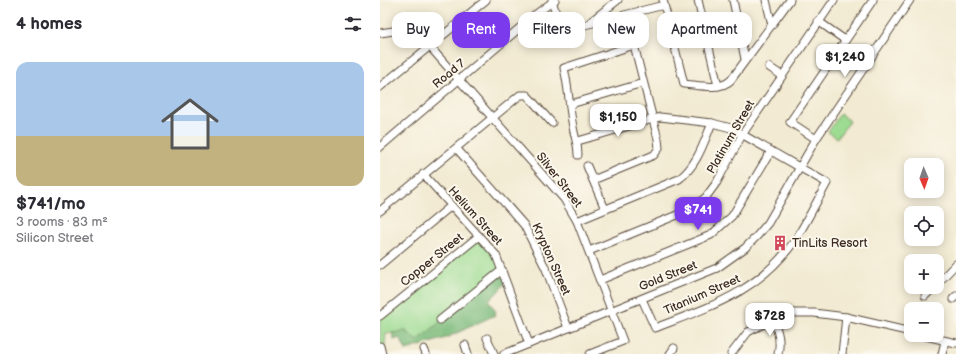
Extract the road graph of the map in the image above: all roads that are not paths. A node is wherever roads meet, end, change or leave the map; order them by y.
1 (486, 0) edge
2 (618, 0) edge
3 (698, 0) edge
4 (733, 0) edge
5 (766, 0) edge
6 (790, 0) edge
7 (834, 0) edge
8 (873, 0) edge
9 (910, 0) edge
10 (554, 2) edge
11 (664, 2) edge
12 (818, 21) junction
13 (772, 24) junction
14 (587, 25) junction
15 (392, 32) edge
16 (380, 33) edge
17 (444, 35) edge
18 (845, 40) junction
19 (429, 48) edge
20 (431, 48) edge
21 (625, 48) edge
22 (635, 48) edge
23 (745, 59) junction
24 (770, 67) dead end
25 (781, 75) junction
26 (459, 80) junction
27 (643, 83) junction
28 (718, 86) junction
29 (380, 87) edge
30 (571, 104) junction
31 (494, 118) junction
32 (652, 118) junction
33 (552, 123) dead end
34 (712, 123) junction
35 (742, 135) junction
36 (816, 139) junction
37 (578, 141) junction
38 (380, 147) edge
39 (457, 149) junction
40 (771, 151) junction
41 (578, 155) dead end
42 (587, 166) dead end
43 (799, 167) junction
44 (423, 174) junction
45 (593, 180) junction
46 (451, 206) junction
47 (605, 209) junction
48 (380, 210) edge
49 (577, 221) junction
50 (480, 236) junction
51 (588, 251) junction
52 (956, 264) edge
53 (380, 265) edge
54 (502, 270) junction
55 (944, 277) edge
56 (600, 280) junction
57 (642, 299) junction
58 (612, 311) junction
59 (380, 316) edge
60 (846, 317) junction
61 (773, 319) junction
62 (440, 320) dead end
63 (568, 328) junction
64 (904, 330) edge
65 (488, 338) dead end
66 (945, 341) joint
67 (956, 343) edge
68 (529, 344) junction
69 (465, 345) dead end
70 (380, 346) edge
71 (382, 354) edge
72 (468, 354) edge
73 (494, 354) edge
74 (504, 354) edge
75 (590, 354) edge
76 (731, 354) edge
77 (778, 354) edge
78 (842, 354) edge
79 (942, 354) edge

1 - 17 street
2 - 14 street
3 - 28 street
4 - 23 street
5 - 13 street
6 - 13 street
7 - 12 street, Platinum Street
8 - 18 street
9 - 36 street, Gold Street
10 - 14 street
10 - 26 street, Road 7
11 - 14 street
11 - 28 street
12 - 18 street
12 - 25 street, Platinum Street
13 - 23 street
15 - 16 street, Silver Street
18 - 36 street
19 - 29 street
20 - 26 street, Silver Street
21 - 30 street
22 - 27 street
23 - 28 street
24 - 25 street
25 - 35 street, Platinum Street
26 - 31 street, Silver Street
26 - 38 street, Road 7
27 - 30 street
27 - 32 street
30 - 37 street
31 - 33 street
31 - 39 street
31 - 49 street, Silver Street
32 - 34 street
32 - 37 street
32 - 45 street
34 - 35 street
34 - 47 street
35 - 40 street
35 - 51 street, Platinum Street
36 - 43 street, Gold Street
37 - 41 street
39 - 44 street
39 - 63 street, Krypton Street
40 - 43 street
40 - 56 street
42 - 45 street
43 - 57 street, Gold Street
43 - 57 street, Titanium Street
44 - 46 street, Helium Street
44 - 48 street
45 - 47 street
46 - 50 street, Helium Street
46 - 53 street
47 - 49 street
49 - 51 street, Silver Street
50 - 54 street, Helium Street
50 - 59 street, Copper Street
51 - 56 street, Silver Street
52 - 55 street
54 - 62 street
54 - 68 street, Helium Street
56 - 58 street, Silver Street
57 - 58 street, Gold Street
58 - 63 street, Gold Street
58 - 75 street, Silver Street
60 - 61 street
60 - 64 street
60 - 78 street
61 - 76 street
61 - 77 street
63 - 68 street, Gold Street
65 - 73 street
66 - 67 street
66 - 79 street
68 - 74 street, Gold Street
69 - 72 street
70 - 71 street

